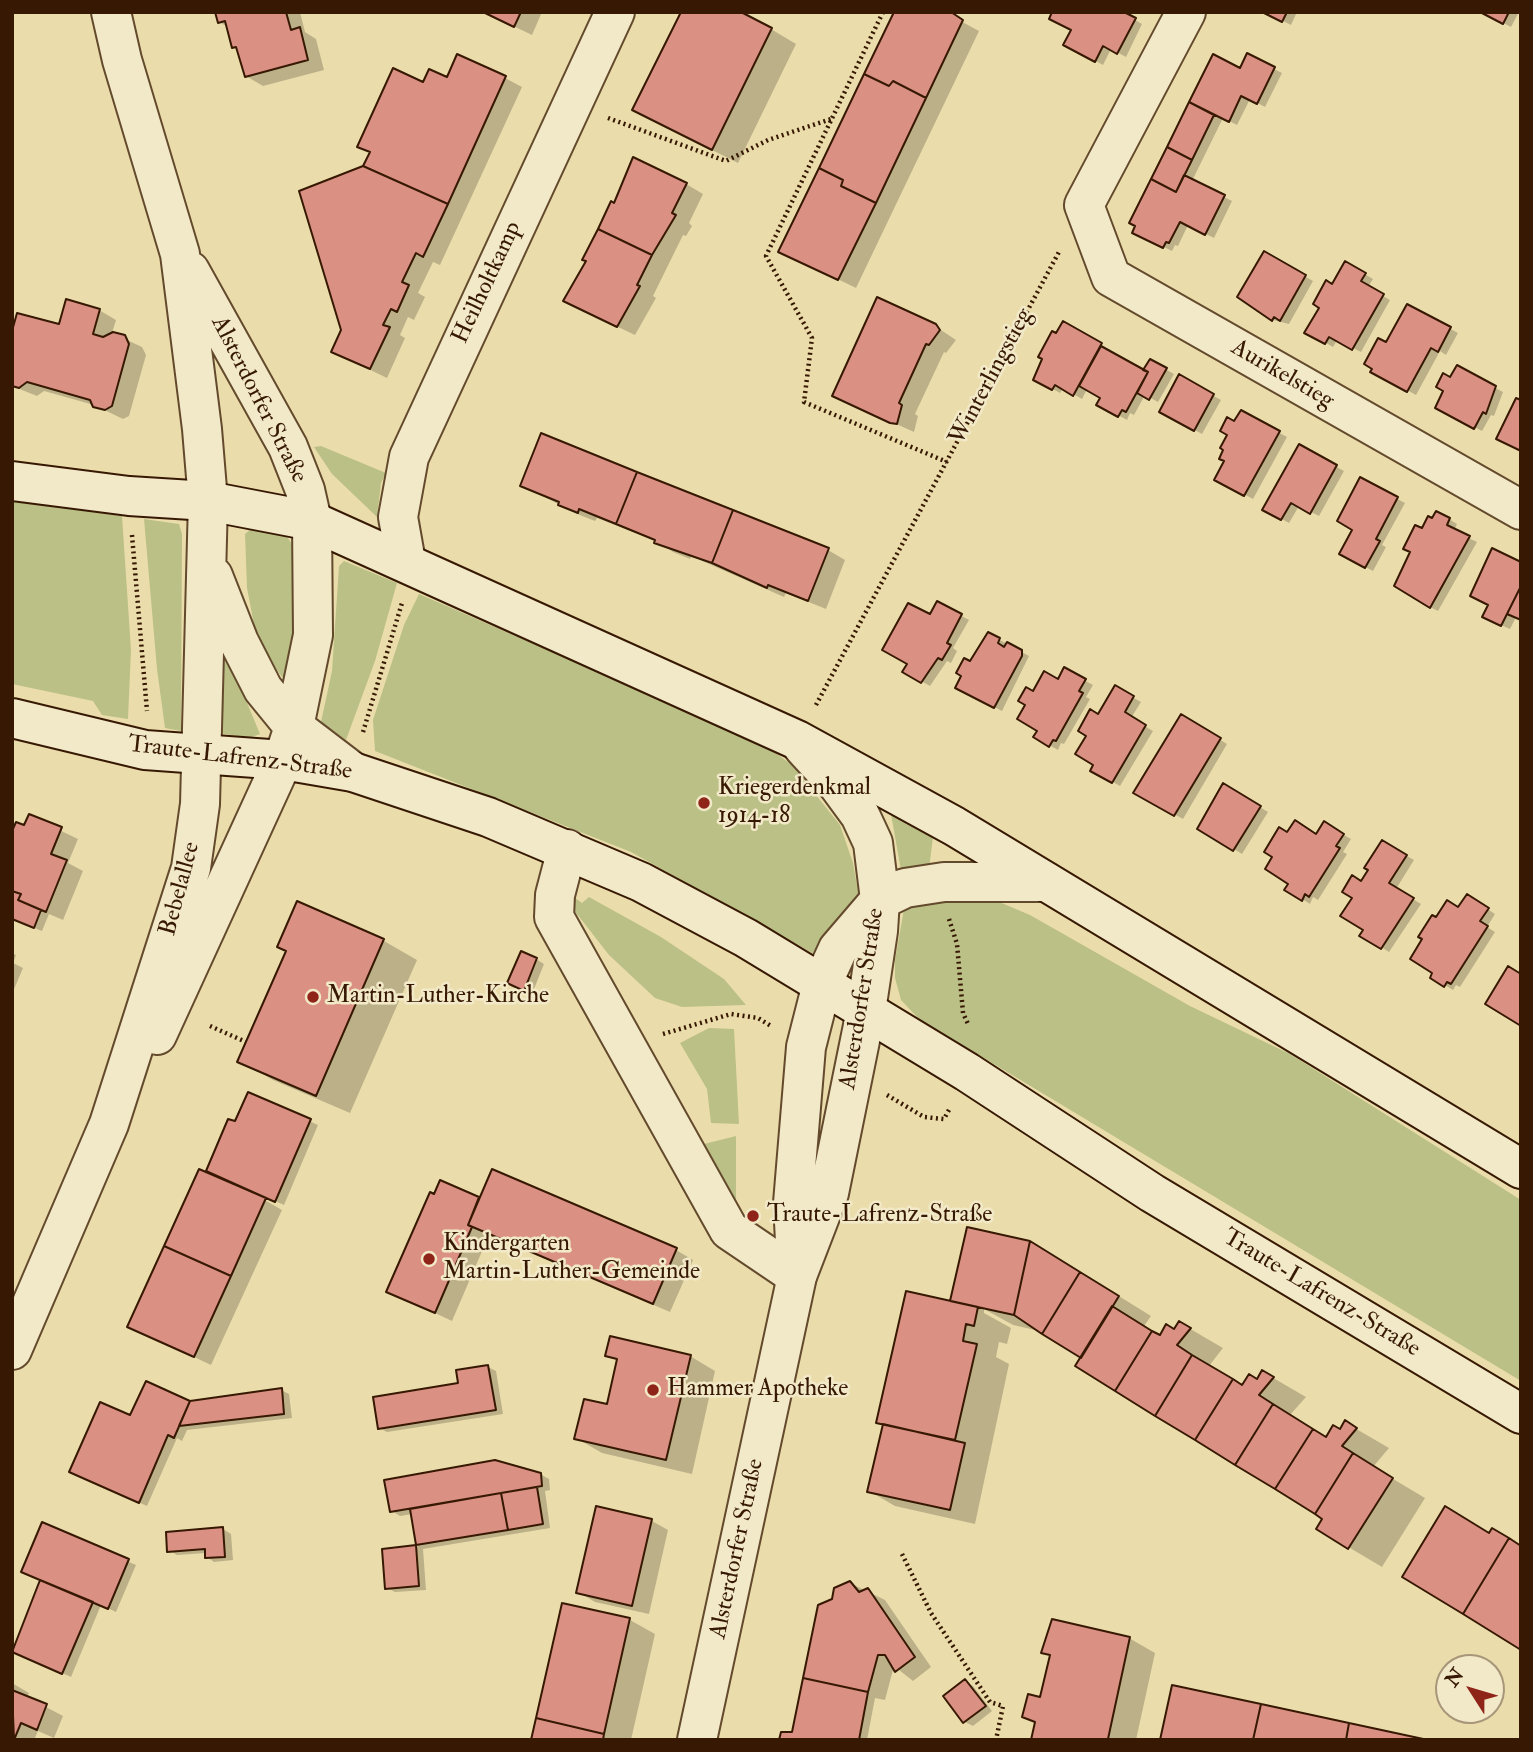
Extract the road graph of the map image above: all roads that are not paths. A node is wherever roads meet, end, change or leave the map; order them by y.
1 (111, 12) edge
2 (615, 12) edge
3 (1186, 12) edge
4 (180, 254) junction
5 (12, 481) edge
6 (208, 501) junction
7 (1521, 510) edge
8 (312, 521) junction
9 (207, 561) junction
10 (406, 562) junction
11 (12, 718) edge
12 (797, 740) junction
13 (289, 743) junction
14 (201, 756) junction
15 (567, 849) junction
16 (1045, 882) junction
17 (880, 900) junction
18 (822, 984) junction
19 (866, 1011) junction
20 (109, 1124) junction
21 (1521, 1169) edge
22 (797, 1276) junction
23 (12, 1350) edge
24 (1521, 1413) edge
25 (697, 1740) edge

1 - 4 street, Alsterdorfer Straße
2 - 10 street, Heilholtkamp
3 - 7 street, Aurikelstieg
4 - 6 street, Alsterdorfer Straße
4 - 8 street, Alsterdorfer Straße
5 - 6 street
6 - 8 street
6 - 9 street, Alsterdorfer Straße
8 - 10 street
8 - 13 street, Alsterdorfer Straße
9 - 13 street
9 - 14 street, Bebelallee
10 - 12 street
11 - 14 street, Traute-Lafrenz-Straße
12 - 16 street
12 - 17 street, Alsterdorfer Straße
13 - 14 street, Traute-Lafrenz-Straße
13 - 15 street, Traute-Lafrenz-Straße
13 - 20 street, Bebelallee
14 - 20 street, Bebelallee
15 - 18 street, Traute-Lafrenz-Straße
15 - 22 street
16 - 17 street
16 - 21 street
17 - 18 street, Alsterdorfer Straße
17 - 19 street, Alsterdorfer Straße
18 - 19 street, Traute-Lafrenz-Straße
18 - 22 street, Alsterdorfer Straße
19 - 22 street, Alsterdorfer Straße
19 - 24 street, Traute-Lafrenz-Straße
20 - 23 street, Bebelallee
22 - 25 street, Alsterdorfer Straße

